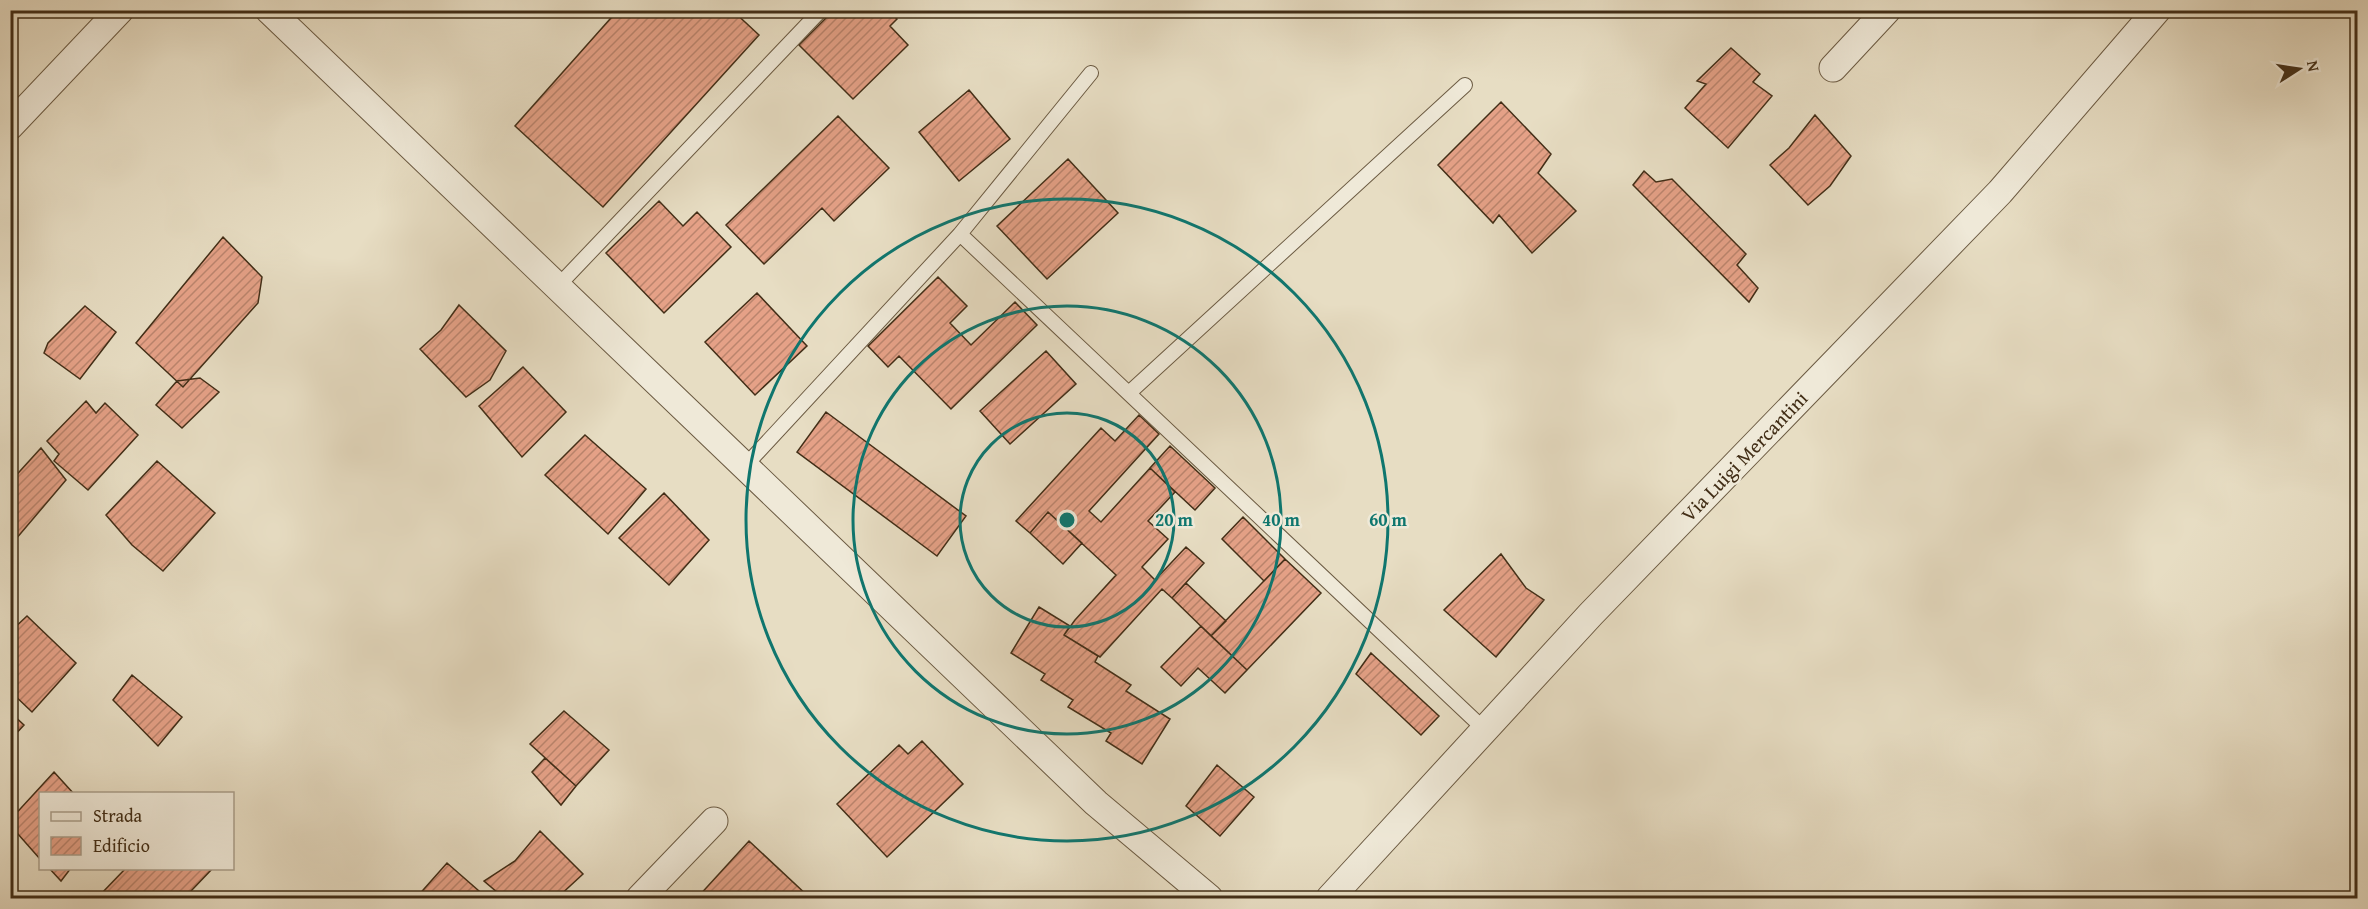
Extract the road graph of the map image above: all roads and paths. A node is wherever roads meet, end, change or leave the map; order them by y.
1 (120, 10) edge
2 (268, 10) edge
3 (821, 10) edge
4 (1887, 10) edge
5 (2157, 10) edge
6 (1833, 68) dead end
7 (1091, 73) dead end
8 (1465, 85) dead end
9 (10, 126) edge
10 (960, 234) junction
11 (557, 287) junction
12 (1129, 393) junction
13 (745, 466) junction
14 (1485, 730) junction
15 (714, 821) dead end
16 (640, 898) edge
17 (1209, 898) edge
18 (1330, 898) edge

1 - 9 street
2 - 11 street
3 - 11 lane
4 - 6 street
5 - 14 street, Via Luigi Mercantini
7 - 10 lane
8 - 12 lane
10 - 12 lane
10 - 13 lane
11 - 13 street
12 - 14 lane
13 - 17 street
14 - 18 street, Via Luigi Mercantini
15 - 16 street

